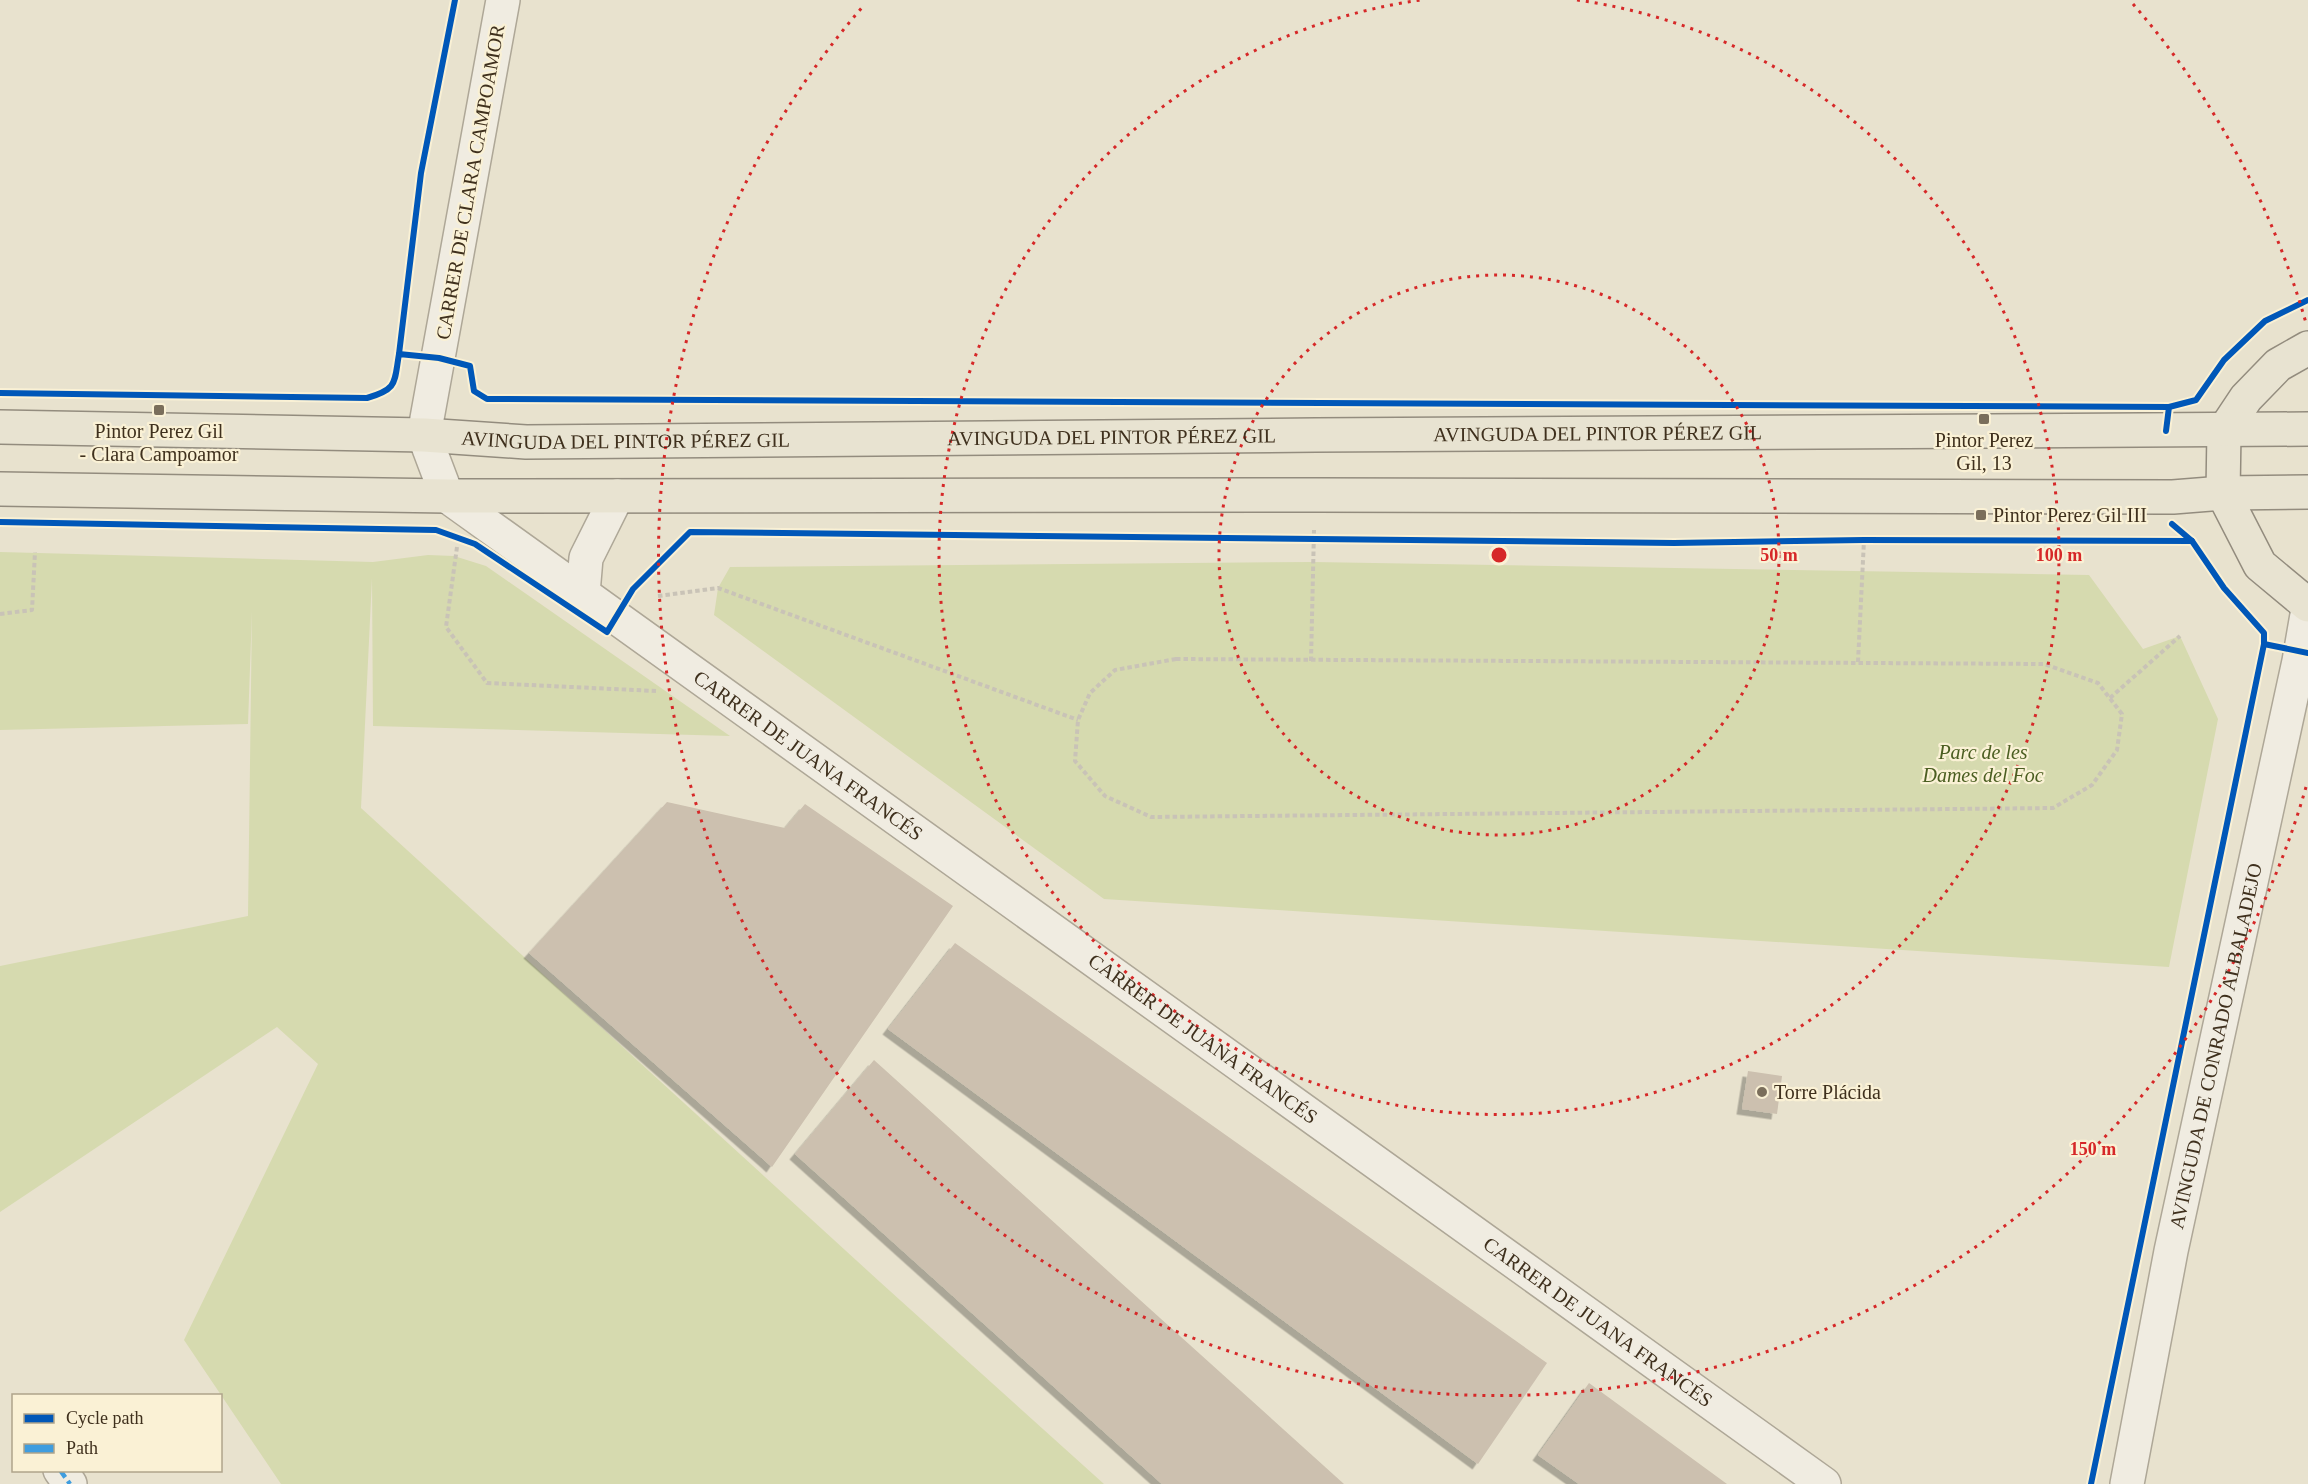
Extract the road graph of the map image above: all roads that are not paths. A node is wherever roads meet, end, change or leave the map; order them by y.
1 (502, 0) edge
2 (2308, 348) edge
3 (0, 427) edge
4 (2308, 429) edge
5 (2224, 431) junction
6 (424, 435) junction
7 (0, 489) edge
8 (2308, 492) edge
9 (2223, 493) junction
10 (447, 496) junction
11 (617, 496) junction
12 (583, 593) junction
13 (2308, 607) edge
14 (1824, 1484) edge
15 (2127, 1484) edge

1 - 6 street, CARRER DE CLARA CAMPOAMOR
2 - 5 main road
3 - 6 main road, AVINGUDA DEL PINTOR PÉREZ GIL
4 - 5 main road, AVINGUDA DEL PINTOR PÉREZ GIL
5 - 6 main road, AVINGUDA DEL PINTOR PÉREZ GIL
5 - 9 main road
6 - 10 street
7 - 10 main road
8 - 9 main road
9 - 11 main road
9 - 13 main road
10 - 11 main road
10 - 12 street, CARRER DE JUANA FRANCÉS
11 - 12 street
12 - 14 street, CARRER DE JUANA FRANCÉS
13 - 15 street, AVINGUDA DE CONRADO ALBALADEJO

